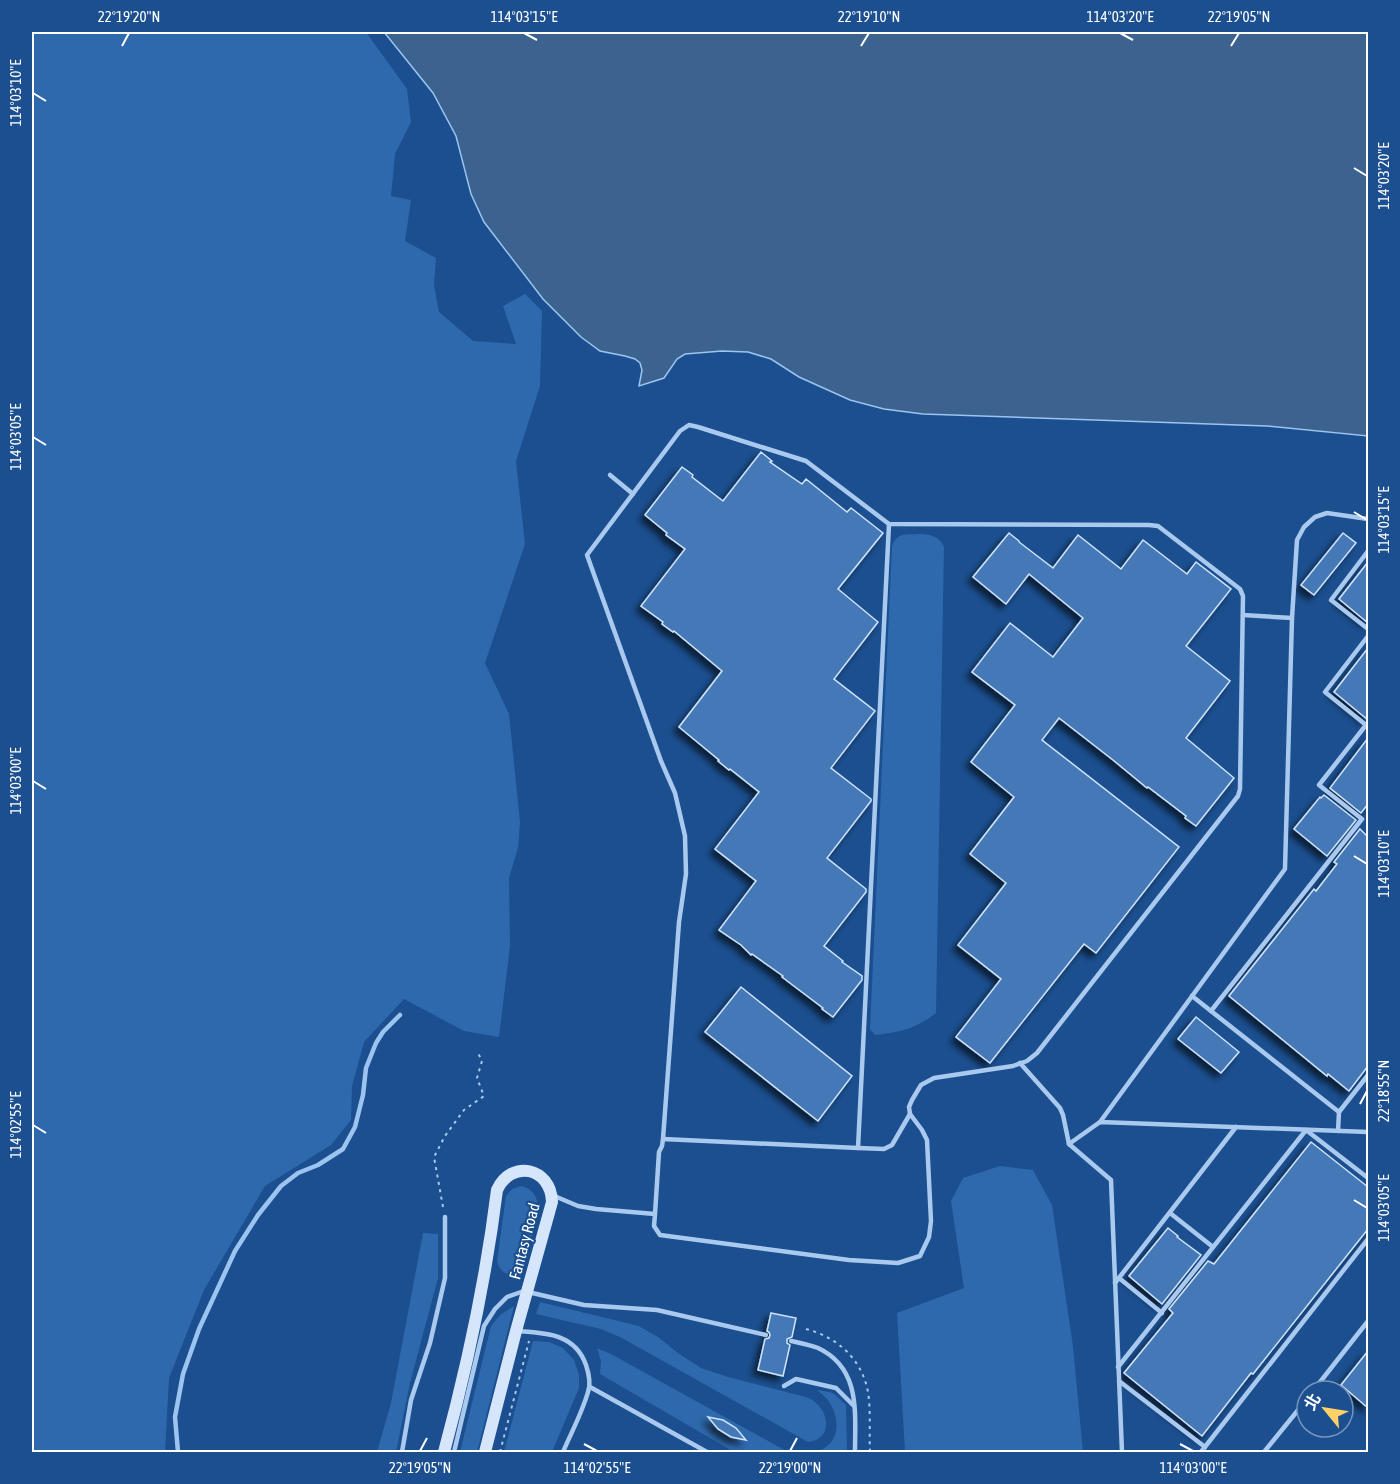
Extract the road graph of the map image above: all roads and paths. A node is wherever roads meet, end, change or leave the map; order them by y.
1 (610, 475) dead end
2 (633, 494) junction
3 (1368, 519) edge
4 (889, 524) junction
5 (1368, 551) edge
6 (1243, 615) junction
7 (1292, 618) junction
8 (1368, 629) edge
9 (1368, 636) edge
10 (1192, 996) junction
11 (1211, 1011) junction
12 (478, 1053) dead end
13 (1020, 1064) junction
14 (1368, 1075) edge
15 (1339, 1112) junction
16 (910, 1114) junction
17 (1100, 1122) junction
18 (1236, 1127) junction
19 (1306, 1130) junction
20 (1338, 1131) junction
21 (1368, 1132) edge
22 (663, 1139) junction
23 (1069, 1144) junction
24 (858, 1148) junction
25 (1368, 1178) edge
26 (552, 1195) junction
27 (1170, 1213) junction
28 (655, 1214) junction
29 (445, 1217) joint
30 (1368, 1239) edge
31 (1213, 1247) junction
32 (1119, 1278) junction
33 (1115, 1283) junction
34 (528, 1292) junction
35 (1162, 1312) junction
36 (1368, 1321) edge
37 (516, 1331) junction
38 (531, 1332) junction
39 (766, 1335) dead end
40 (791, 1341) dead end
41 (1118, 1367) junction
42 (1322, 1379) edge
43 (1119, 1381) junction
44 (784, 1386) dead end
45 (590, 1387) junction
46 (854, 1406) junction
47 (1295, 1414) edge
48 (1205, 1447) junction
49 (402, 1452) edge
50 (444, 1452) edge
51 (454, 1452) edge
52 (485, 1452) edge
53 (500, 1452) edge
54 (563, 1452) edge
55 (707, 1452) edge
56 (855, 1452) edge
57 (1122, 1452) edge
58 (1201, 1452) edge
59 (1264, 1452) edge

1 - 2 lane
2 - 4 lane
2 - 22 lane
3 - 7 lane
4 - 6 lane
4 - 24 lane
5 - 8 lane
6 - 7 lane
6 - 13 lane
7 - 10 lane
9 - 11 lane
10 - 11 lane
10 - 17 lane
11 - 15 lane
12 - 29 path
13 - 16 lane
13 - 23 lane
14 - 15 lane
15 - 20 lane
16 - 24 lane
16 - 28 lane
17 - 18 lane
17 - 23 lane
18 - 19 lane
18 - 27 lane
19 - 20 lane
19 - 25 lane
19 - 31 lane
20 - 21 lane
22 - 24 lane
22 - 28 lane
23 - 33 lane
26 - 28 lane
26 - 34 main road, Fantasy Road
26 - 50 main road, Fantasy Road
27 - 31 lane
27 - 32 lane
29 - 49 lane
30 - 48 lane
31 - 35 lane
32 - 33 lane
32 - 35 lane
33 - 41 lane
34 - 37 main road, Fantasy Road
34 - 39 lane
34 - 51 lane
35 - 41 lane
36 - 42 lane
37 - 38 lane
37 - 52 main road, Fantasy Road
38 - 45 lane
38 - 53 path
40 - 46 lane
41 - 43 lane
43 - 48 lane
43 - 57 lane
44 - 46 lane
45 - 54 lane
45 - 55 lane
46 - 56 lane
47 - 59 lane
48 - 58 lane

